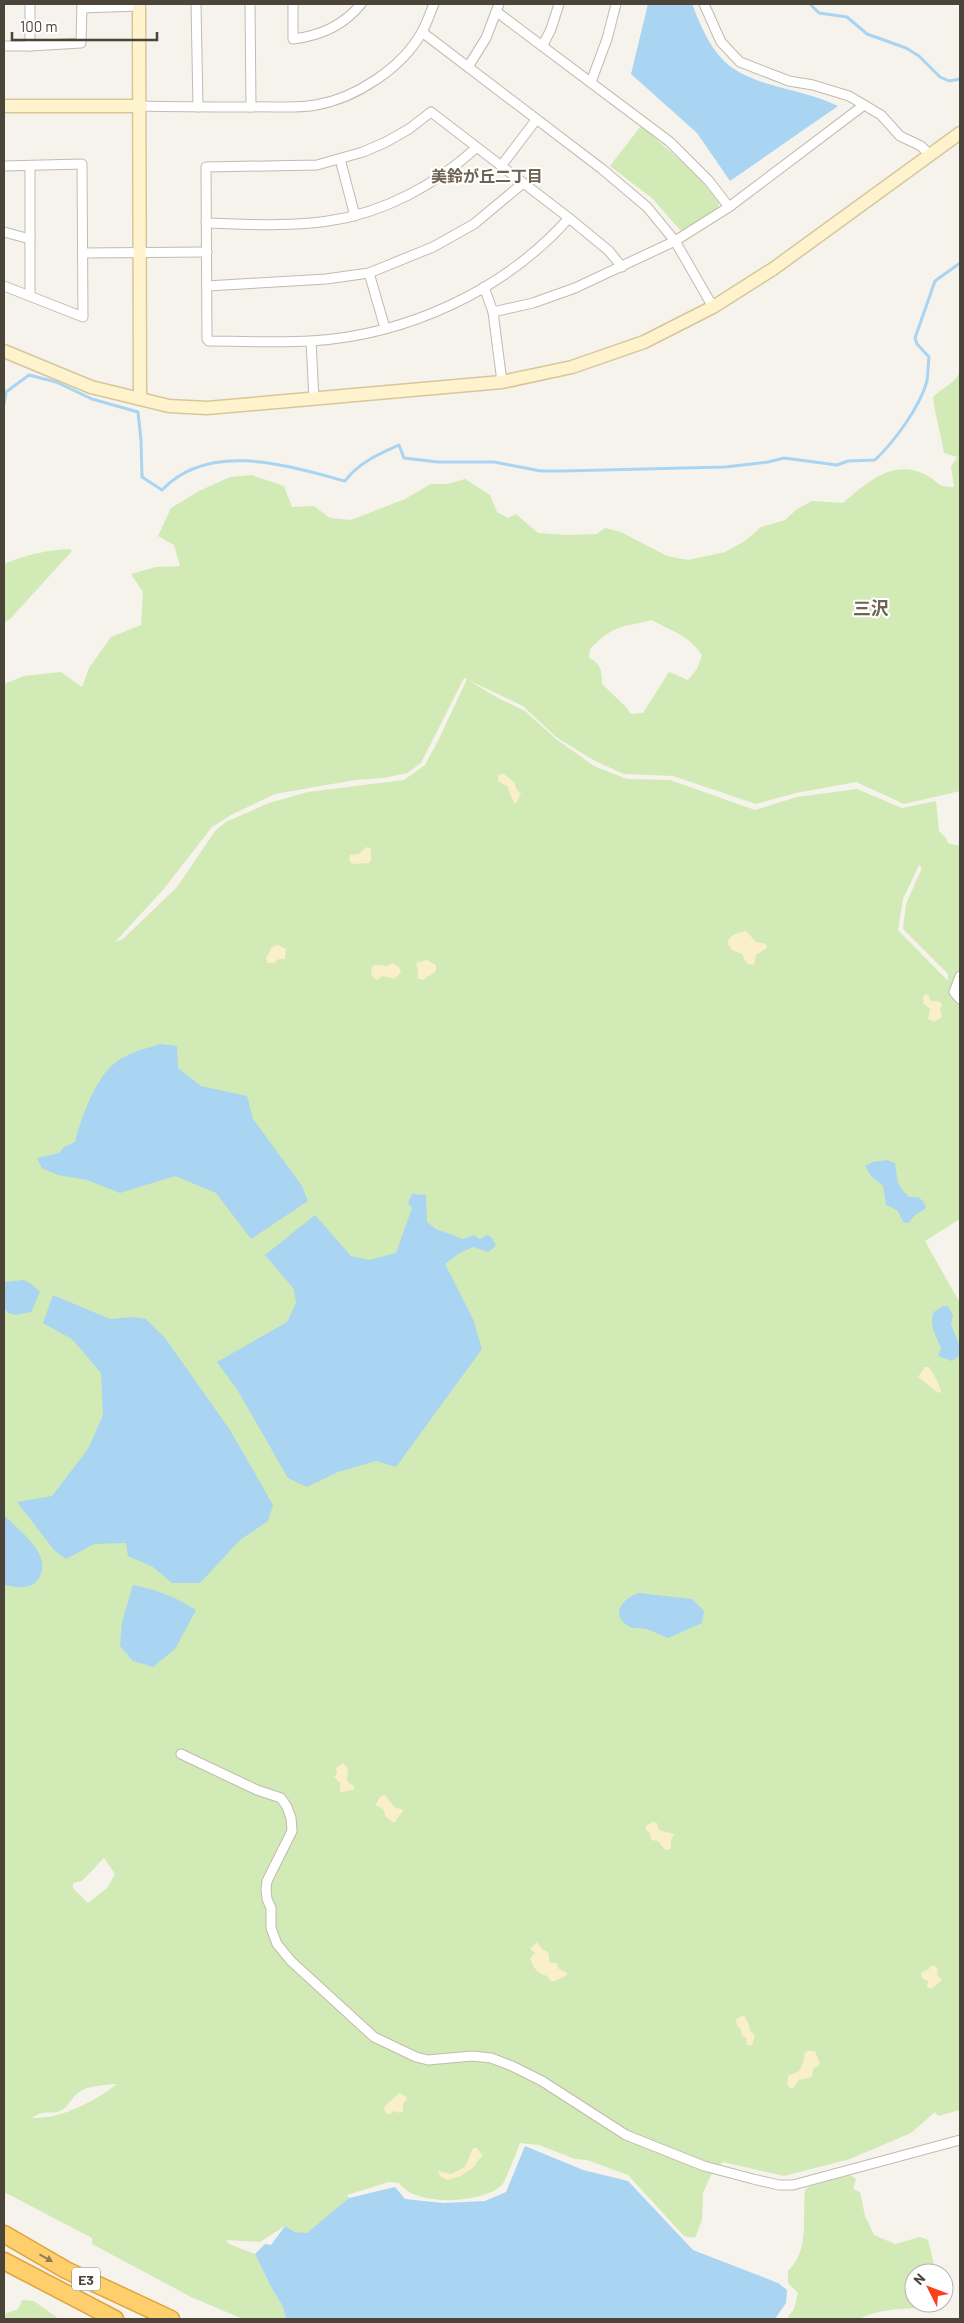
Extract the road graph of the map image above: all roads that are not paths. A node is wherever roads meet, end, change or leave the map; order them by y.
1 (30, 4) edge
2 (196, 4) edge
3 (250, 4) edge
4 (293, 4) edge
5 (361, 4) edge
6 (434, 4) edge
7 (559, 4) edge
8 (616, 4) edge
9 (704, 4) edge
10 (140, 5) edge
11 (82, 6) edge
12 (498, 8) edge
13 (422, 32) junction
14 (4, 46) edge
15 (30, 46) junction
16 (543, 46) junction
17 (468, 67) junction
18 (591, 82) junction
19 (864, 105) junction
20 (4, 106) edge
21 (141, 106) junction
22 (198, 107) junction
23 (251, 107) junction
24 (536, 120) junction
25 (960, 133) edge
26 (476, 148) junction
27 (929, 154) junction
28 (340, 159) junction
29 (4, 166) edge
30 (30, 166) junction
31 (501, 166) junction
32 (522, 184) junction
33 (730, 207) junction
34 (355, 216) junction
35 (568, 218) junction
36 (206, 223) junction
37 (4, 232) edge
38 (30, 239) junction
39 (675, 241) junction
40 (207, 252) junction
41 (84, 253) junction
42 (141, 254) junction
43 (622, 267) junction
44 (370, 273) junction
45 (4, 286) edge
46 (207, 286) junction
47 (484, 287) junction
48 (30, 295) junction
49 (713, 308) junction
50 (494, 312) junction
51 (385, 328) junction
52 (311, 341) junction
53 (4, 352) edge
54 (502, 382) junction
55 (140, 399) junction
56 (314, 400) junction
57 (960, 976) edge
58 (960, 999) edge
59 (181, 1754) dead end
60 (960, 2140) edge
61 (4, 2234) edge
62 (4, 2261) edge
63 (115, 2319) edge
64 (171, 2319) edge

1 - 15 street
2 - 22 street
3 - 23 street
4 - 5 street
6 - 13 street
7 - 16 street
8 - 18 street
9 - 19 street
10 - 11 street
10 - 21 street
11 - 15 street
12 - 16 street
12 - 17 street
13 - 17 street
13 - 23 street
14 - 15 street
16 - 18 street
17 - 24 street
18 - 33 street
19 - 27 street
19 - 33 street
20 - 21 street
21 - 22 street
21 - 42 street
22 - 23 street
24 - 31 street
24 - 39 street
25 - 27 street
26 - 28 street
26 - 31 street
26 - 34 street
27 - 49 street
28 - 34 street
28 - 36 street
29 - 30 street
30 - 38 street
30 - 41 street
31 - 32 street
32 - 35 street
32 - 44 street
33 - 39 street
34 - 36 street
35 - 43 street
35 - 47 street
36 - 40 street
37 - 38 street
38 - 48 street
39 - 43 street
39 - 49 street
40 - 42 street
40 - 46 street
41 - 42 street
41 - 48 street
42 - 55 street
43 - 50 street
44 - 46 street
44 - 51 street
45 - 48 street
46 - 52 street
47 - 50 street
47 - 51 street
49 - 54 street
50 - 54 street
51 - 52 street
52 - 56 street
53 - 55 street
54 - 56 street
55 - 56 street
57 - 58 street
59 - 60 street
61 -> 64 highway, E3
62 - 63 highway, E3

